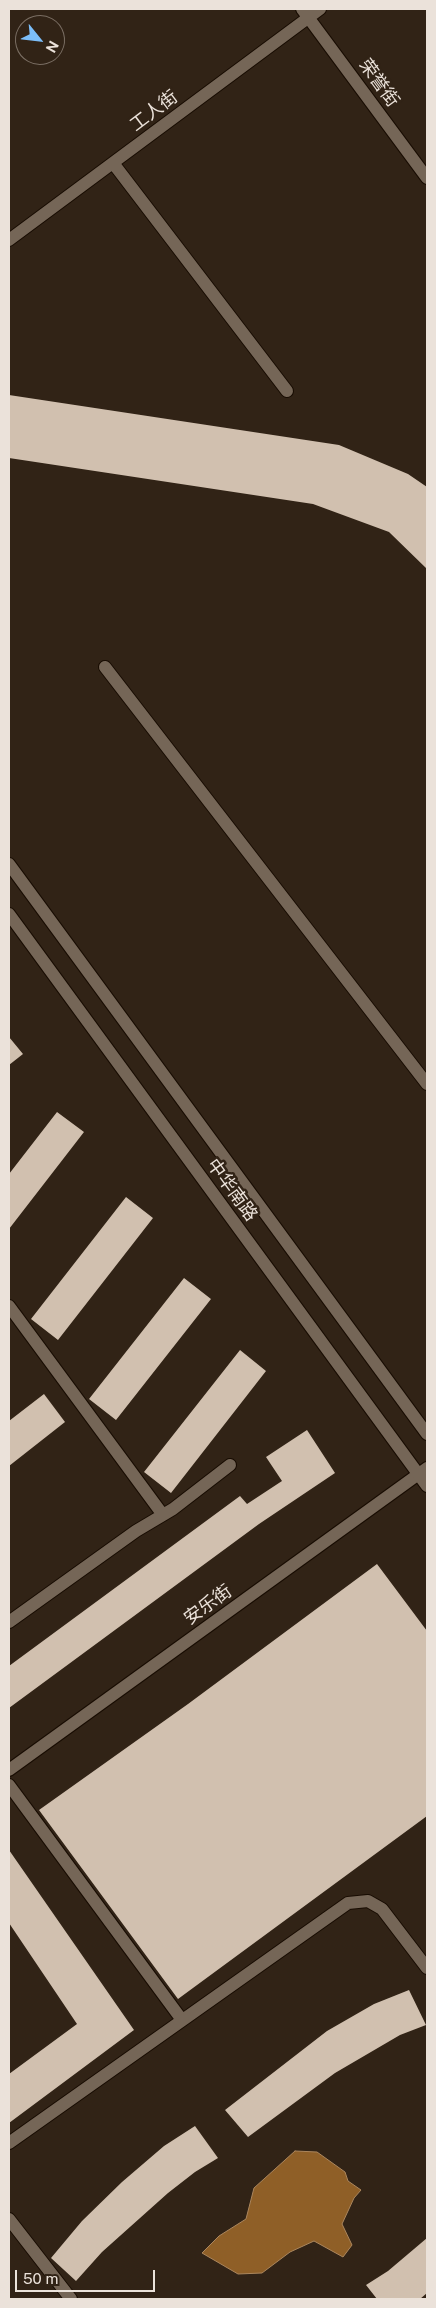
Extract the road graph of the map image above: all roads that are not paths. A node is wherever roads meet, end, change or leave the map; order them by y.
1 (320, 9) edge
2 (305, 13) edge
3 (113, 163) junction
4 (427, 178) edge
5 (9, 240) edge
6 (287, 391) dead end
7 (105, 667) dead end
8 (9, 864) edge
9 (9, 914) edge
10 (427, 1084) edge
11 (9, 1306) edge
12 (427, 1434) edge
13 (230, 1465) dead end
14 (423, 1471) edge
15 (427, 1486) edge
16 (163, 1515) junction
17 (9, 1622) edge
18 (9, 1770) edge
19 (9, 1785) edge
20 (427, 1968) edge
21 (182, 2020) junction
22 (9, 2143) edge
23 (9, 2219) edge
24 (71, 2299) edge

1 - 2 street, 工人街
2 - 3 street, 工人街
2 - 4 street, 荣誉街
3 - 5 street, 工人街
3 - 6 street
7 - 10 street
8 - 12 street, 中华南路
9 - 14 street, 中华南路
11 - 16 street
13 - 16 street
14 - 15 street, 中华南路
14 - 18 street, 安乐街
16 - 17 street
19 - 21 street
20 - 21 street
21 - 22 street
23 - 24 street

